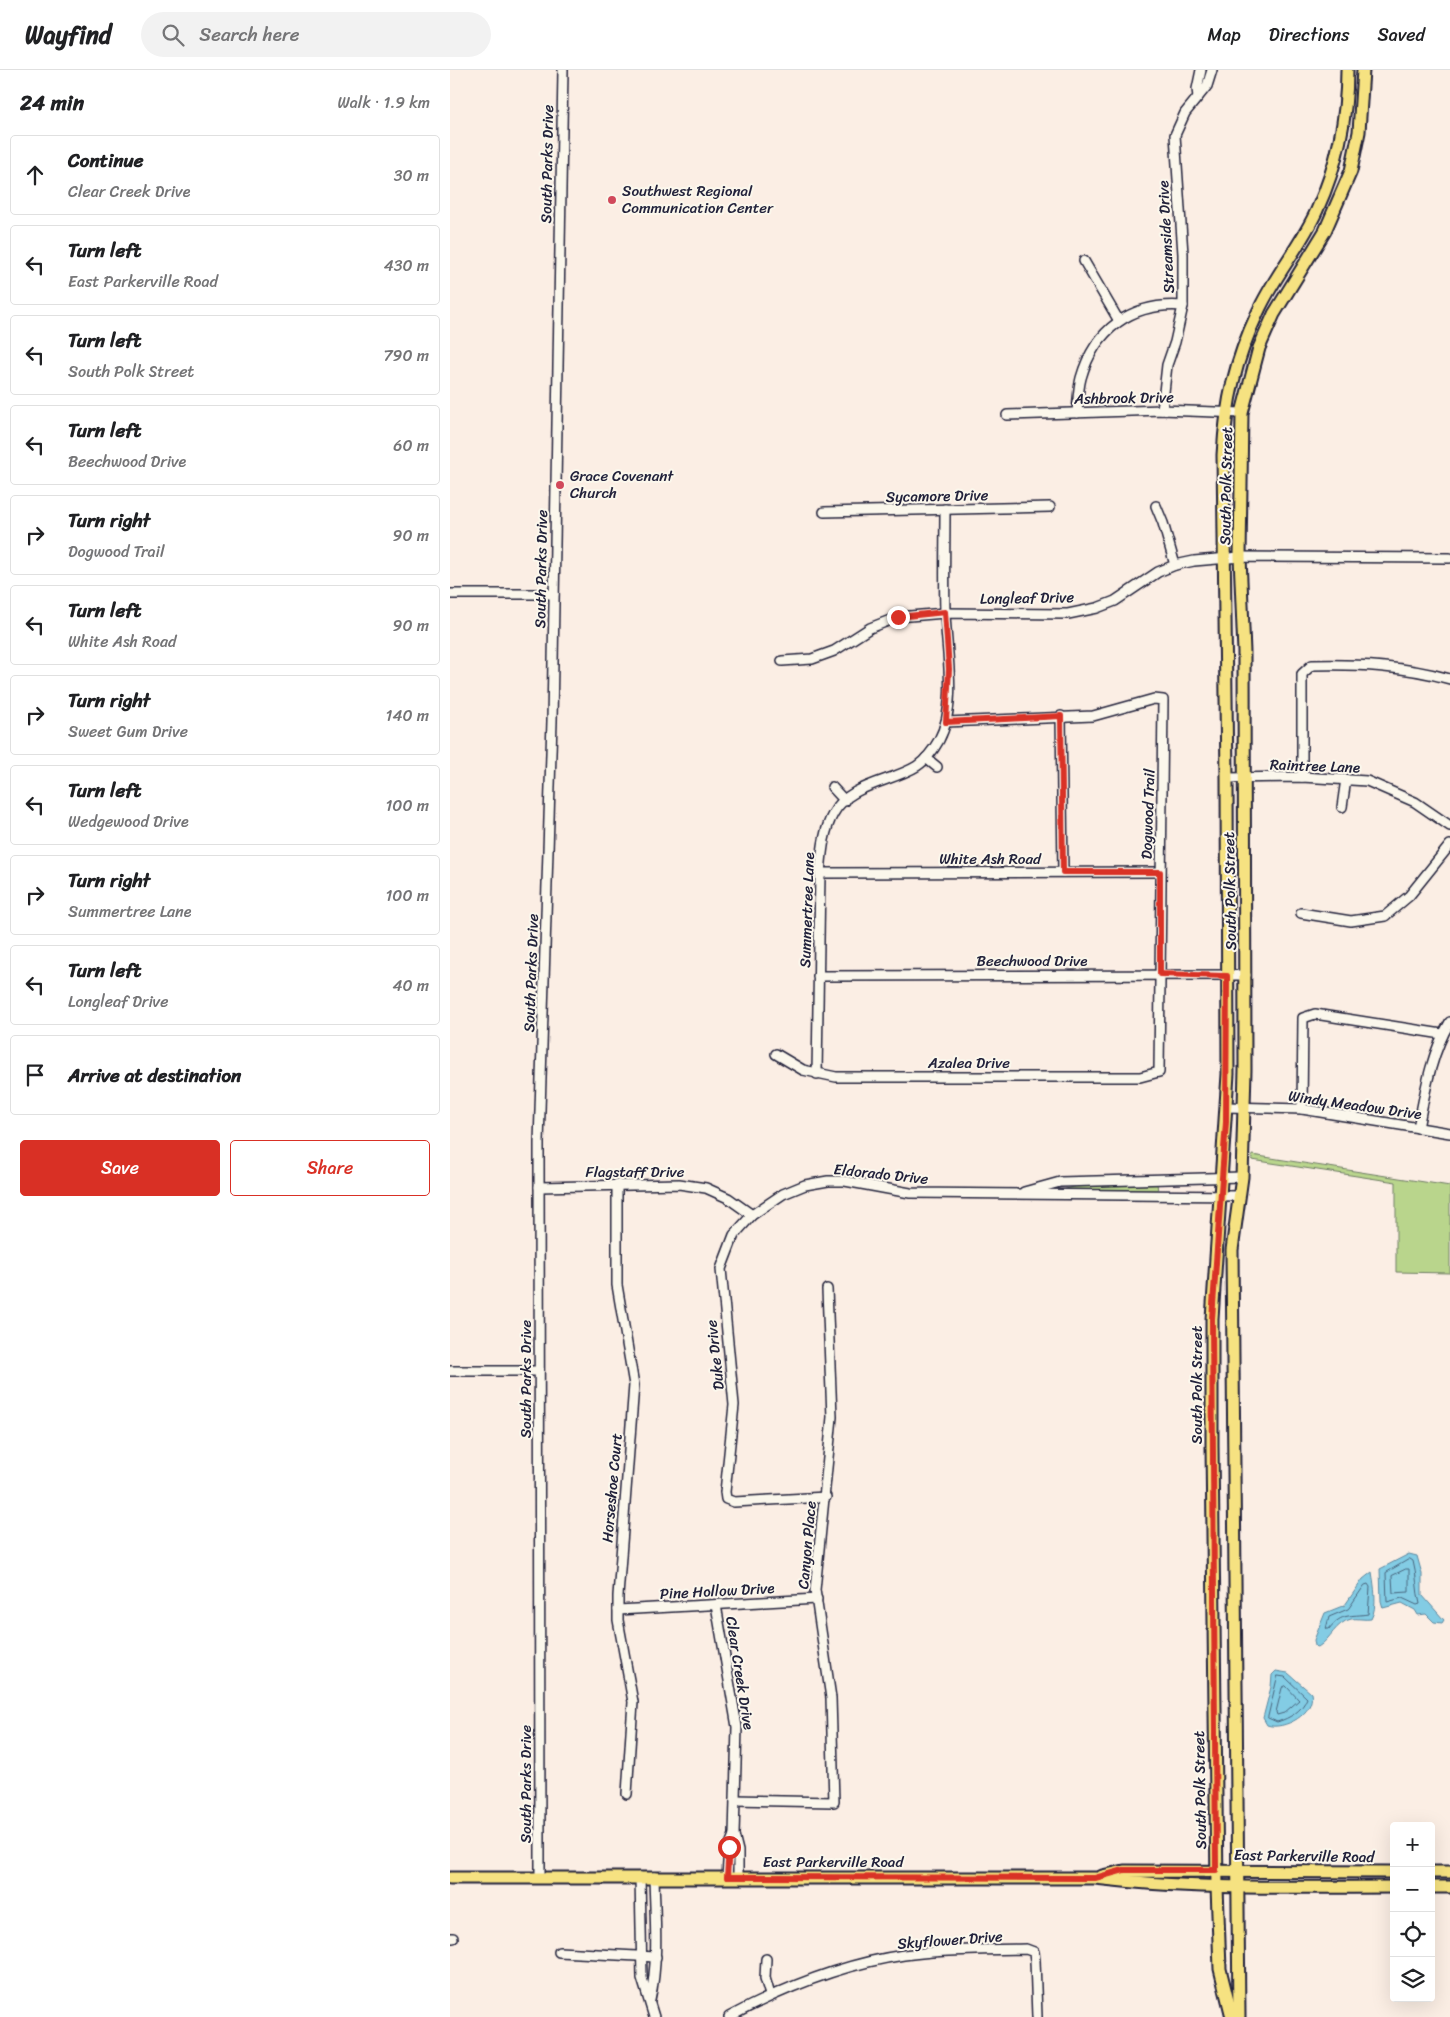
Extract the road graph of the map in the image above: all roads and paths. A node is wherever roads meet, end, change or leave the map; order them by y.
1 (563, 70) edge
2 (1201, 70) edge
3 (1212, 70) edge
4 (1347, 70) edge
5 (1363, 70) edge
6 (1198, 97) junction
7 (1084, 261) dead end
8 (1183, 306) junction
9 (1119, 321) junction
10 (1162, 410) junction
11 (1225, 412) junction
12 (1077, 413) junction
13 (1242, 413) junction
14 (1007, 415) dead end
15 (1156, 506) dead end
16 (1050, 507) dead end
17 (945, 509) junction
18 (824, 512) dead end
19 (1240, 557) junction
20 (1224, 558) junction
21 (1450, 558) edge
22 (1175, 565) junction
23 (450, 594) edge
24 (554, 594) junction
25 (945, 612) junction
26 (782, 661) dead end
27 (1450, 679) edge
28 (1061, 716) junction
29 (946, 722) junction
30 (926, 758) junction
31 (937, 767) dead end
32 (1302, 777) junction
33 (1227, 778) junction
34 (1244, 778) junction
35 (1346, 779) junction
36 (832, 787) dead end
37 (845, 801) junction
38 (1342, 807) dead end
39 (1450, 826) edge
40 (1450, 845) edge
41 (1063, 872) junction
42 (1160, 872) junction
43 (820, 873) junction
44 (1301, 913) dead end
45 (1160, 974) junction
46 (1246, 975) junction
47 (818, 976) junction
48 (1227, 976) junction
49 (1450, 1022) edge
50 (1442, 1034) junction
51 (776, 1054) dead end
52 (1159, 1065) joint
53 (817, 1074) junction
54 (1226, 1107) junction
55 (1244, 1108) junction
56 (1302, 1109) junction
57 (1418, 1128) junction
58 (1450, 1133) edge
59 (1221, 1176) junction
60 (1242, 1177) junction
61 (1166, 1178) junction
62 (617, 1184) junction
63 (539, 1187) junction
64 (1015, 1194) junction
65 (1166, 1196) junction
66 (1220, 1196) junction
67 (1240, 1196) junction
68 (752, 1215) junction
69 (827, 1289) dead end
70 (450, 1371) edge
71 (540, 1371) junction
72 (826, 1497) junction
73 (816, 1599) junction
74 (716, 1605) junction
75 (618, 1610) junction
76 (627, 1794) dead end
77 (735, 1800) junction
78 (1216, 1870) junction
79 (1237, 1870) junction
80 (1390, 1872) edge
81 (1435, 1872) edge
82 (1450, 1872) edge
83 (640, 1877) junction
84 (654, 1877) junction
85 (733, 1877) junction
86 (450, 1878) edge
87 (540, 1878) junction
88 (1095, 1878) junction
89 (1217, 1887) junction
90 (1390, 1887) edge
91 (1435, 1887) edge
92 (1450, 1887) edge
93 (1237, 1888) junction
94 (559, 1952) dead end
95 (641, 1956) junction
96 (656, 1957) junction
97 (766, 1959) dead end
98 (770, 1995) junction
99 (650, 2000) junction
100 (654, 2017) edge
101 (729, 2017) edge
102 (1036, 2017) edge
103 (1232, 2017) edge
104 (1239, 2017) edge

1 - 24 street, South Parks Drive
2 - 6 street
3 - 6 street, Streamside Drive
4 - 11 main road, South Polk Street
5 - 13 main road, South Polk Street
6 - 8 street, Streamside Drive
7 - 9 street
8 - 9 street
8 - 10 street, Streamside Drive
9 - 12 street
10 - 11 street, Ashbrook Drive
10 - 12 street, Ashbrook Drive
11 - 13 street, Ashbrook Drive
11 - 20 main road, South Polk Street
12 - 14 street, Ashbrook Drive
13 - 19 main road, South Polk Street
15 - 22 street
16 - 17 street, Sycamore Drive
17 - 18 street, Sycamore Drive
17 - 25 street, Summertree Lane
19 - 20 street, Longleaf Drive
19 - 21 street, Longleaf Drive
19 - 34 main road, South Polk Street
20 - 22 street, Longleaf Drive
20 - 33 main road, South Polk Street
22 - 25 street, Longleaf Drive
23 - 24 street
24 - 63 street, South Parks Drive
25 - 26 street, Longleaf Drive
25 - 29 street, Summertree Lane
27 - 32 street
28 - 29 street
28 - 41 street
28 - 42 street, Dogwood Trail
29 - 30 street, Summertree Lane
30 - 31 street
30 - 37 street, Summertree Lane
32 - 34 street, Raintree Lane
32 - 35 street, Raintree Lane
33 - 34 street, Raintree Lane
33 - 48 main road, South Polk Street
34 - 46 main road, South Polk Street
35 - 38 street
35 - 39 street, Raintree Lane
36 - 37 street
37 - 43 street, Summertree Lane
40 - 44 street
41 - 42 street, White Ash Road
41 - 43 street, White Ash Road
42 - 45 street, Dogwood Trail
43 - 47 street, Summertree Lane
45 - 47 street, Beechwood Drive
45 - 48 street, Beechwood Drive
45 - 52 street, Dogwood Trail
46 - 48 street, Beechwood Drive
46 - 55 main road, South Polk Street
47 - 53 street, Summertree Lane
48 - 54 main road, South Polk Street
49 - 50 street
50 - 56 street
50 - 57 street
51 - 53 street, Azalea Drive
52 - 53 street, Azalea Drive
54 - 55 street, Windy Meadow Drive
54 - 59 main road, South Polk Street
55 - 56 street, Windy Meadow Drive
55 - 60 main road, South Polk Street
56 - 57 street, Windy Meadow Drive
57 - 58 street, Windy Meadow Drive
59 - 60 street, Eldorado Drive
59 - 61 street, Eldorado Drive
59 - 66 main road, South Polk Street
60 - 67 main road, South Polk Street
61 - 64 street, Eldorado Drive
61 - 65 street
62 - 63 street, Flagstaff Drive
62 - 68 street, Flagstaff Drive
62 - 75 street, Horseshoe Court
63 - 71 street, South Parks Drive
64 - 65 street, Eldorado Drive
64 - 68 street, Eldorado Drive
65 - 66 street, Eldorado Drive
66 - 67 street, Eldorado Drive
66 - 78 main road, South Polk Street
67 - 79 main road, South Polk Street
68 - 72 street, Duke Drive
69 - 72 street, Canyon Place
70 - 71 street
71 - 87 street, South Parks Drive
72 - 73 street, Canyon Place
73 - 74 street, Pine Hollow Drive
73 - 77 street, Canyon Place
74 - 75 street, Pine Hollow Drive
74 - 77 street, Clear Creek Drive
75 - 76 street, Horseshoe Court
77 - 85 street, Clear Creek Drive
78 - 79 main road, East Parkerville Road
78 - 88 main road, East Parkerville Road
78 - 89 main road, South Polk Street
79 - 80 main road, East Parkerville Road
79 - 93 main road, South Polk Street
81 - 82 main road
83 - 84 main road, East Parkerville Road
83 - 87 main road, East Parkerville Road
83 - 95 street
84 - 85 main road, East Parkerville Road
84 - 96 street
85 - 88 main road, East Parkerville Road
86 - 87 main road, East Parkerville Road
88 - 89 main road, East Parkerville Road
89 - 93 main road, East Parkerville Road
89 - 103 main road, South Polk Street
90 - 93 main road, East Parkerville Road
91 - 92 main road
93 - 104 main road, South Polk Street
94 - 95 street
95 - 96 street
95 - 99 street
96 - 99 street
97 - 98 street
98 - 101 street, Skyflower Drive
98 - 102 street, Skyflower Drive
99 - 100 street

